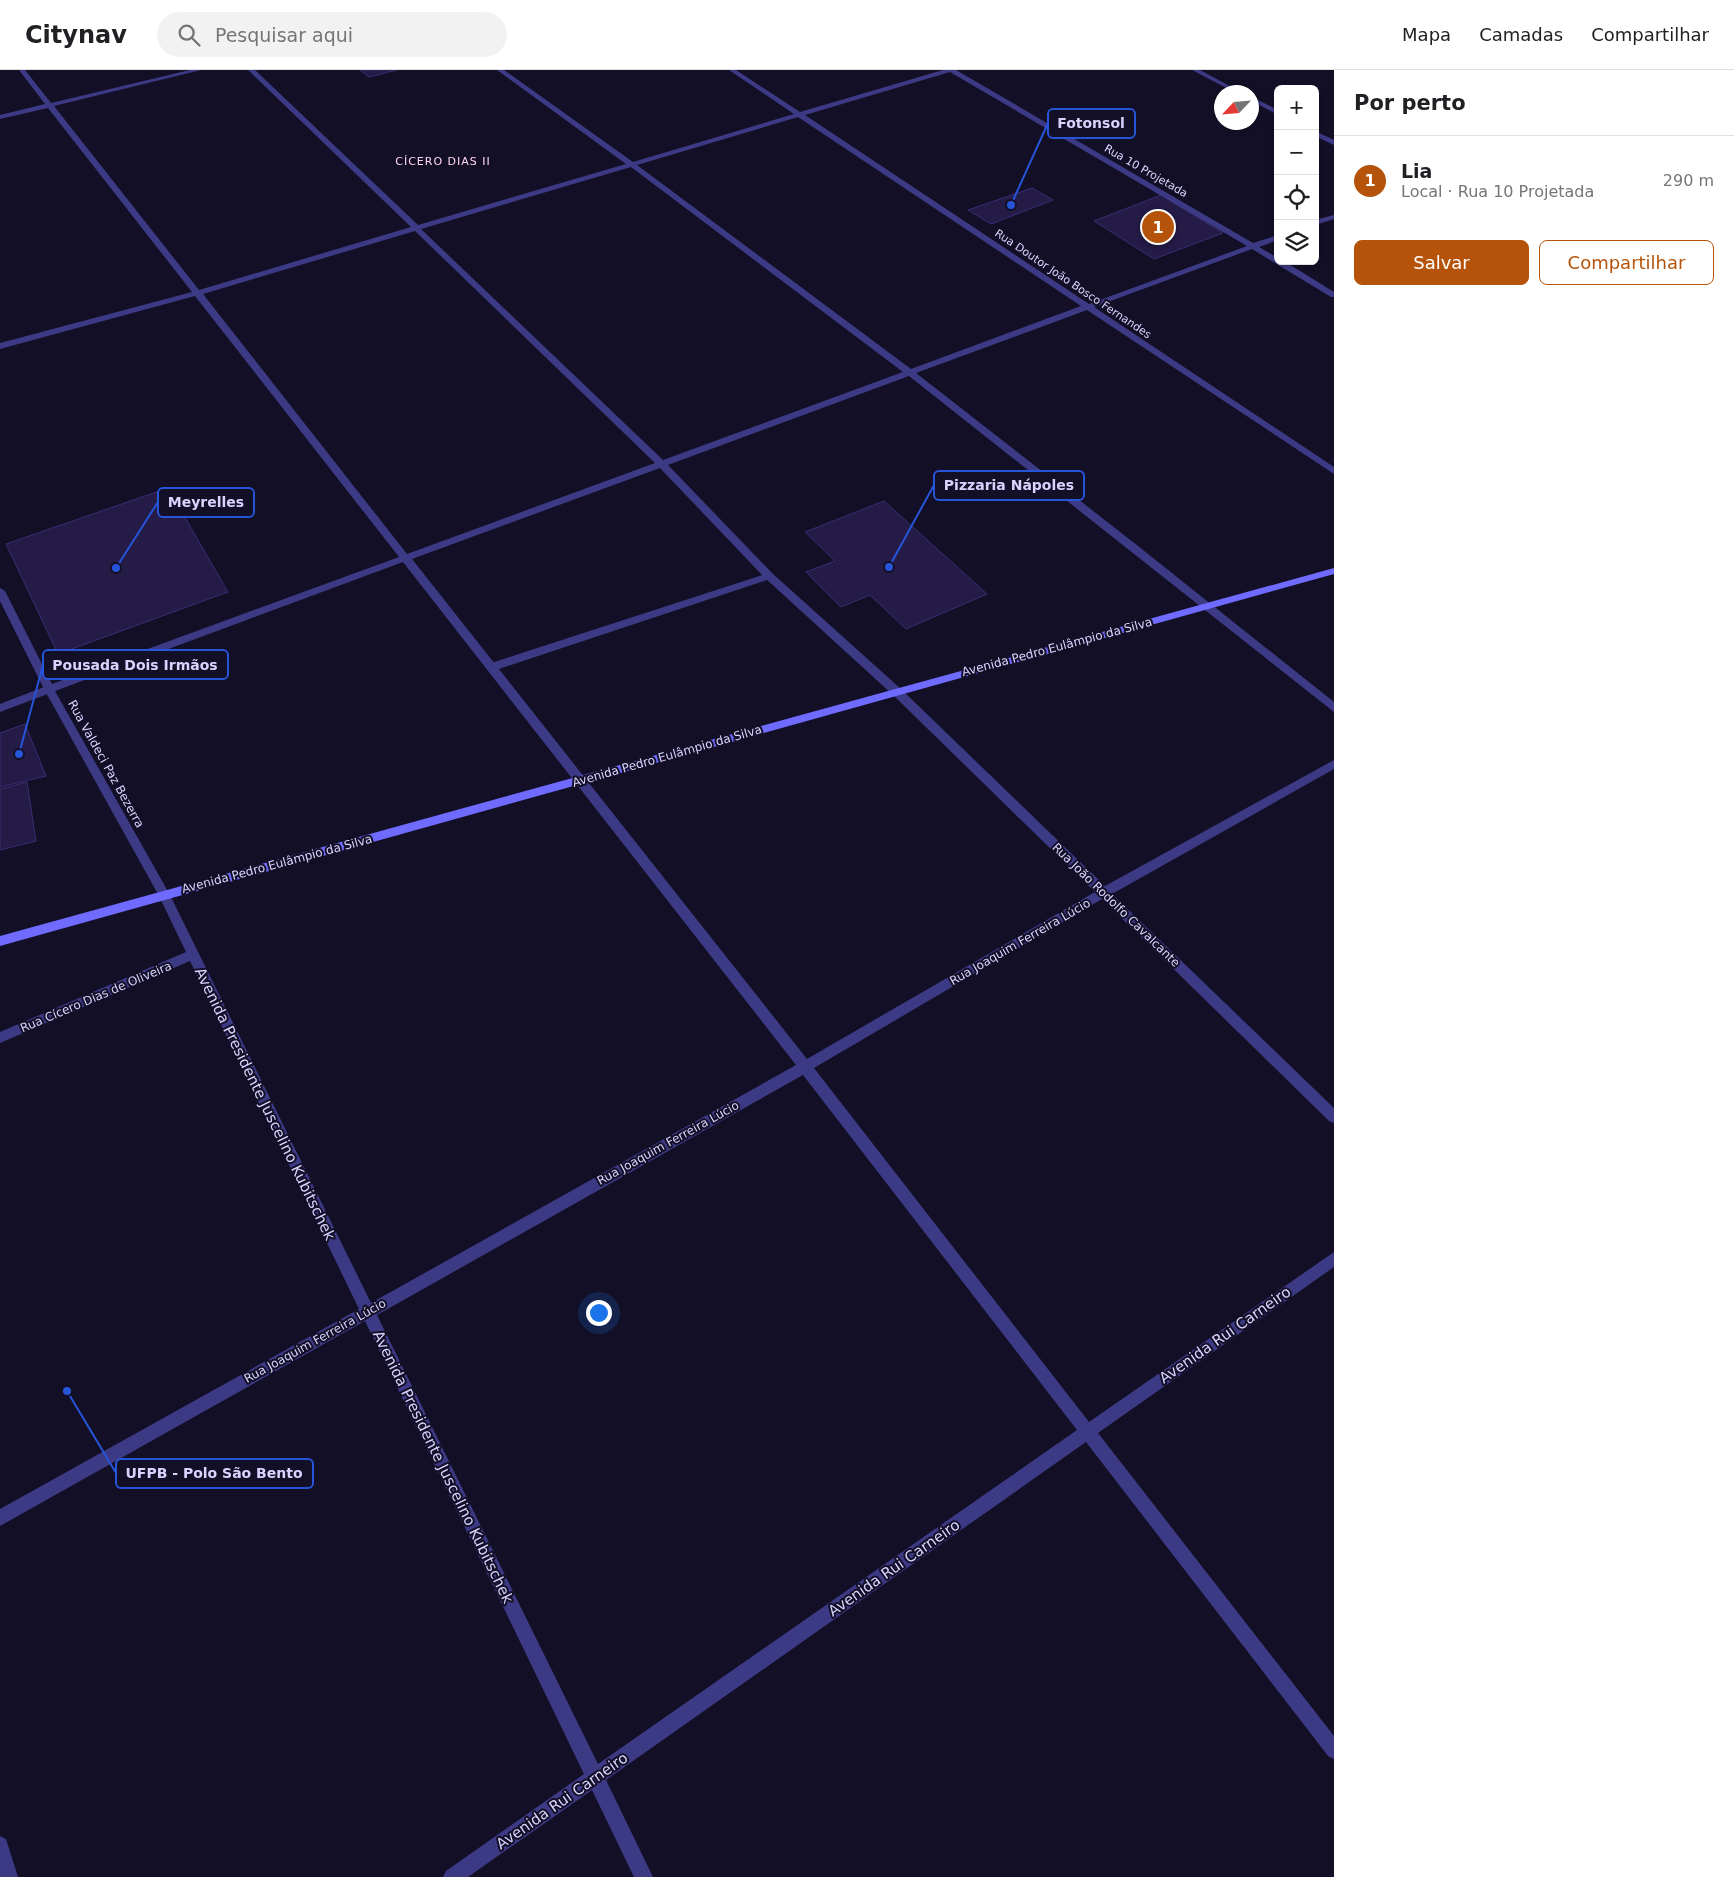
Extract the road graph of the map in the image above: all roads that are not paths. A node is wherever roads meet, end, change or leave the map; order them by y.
1 (22, 70) edge
2 (198, 70) edge
3 (251, 70) edge
4 (500, 70) edge
5 (732, 70) edge
6 (951, 70) edge
7 (1195, 70) edge
8 (1224, 85) edge
9 (1259, 103) edge
10 (49, 104) junction
11 (1274, 111) edge
12 (799, 115) junction
13 (0, 117) edge
14 (1319, 135) edge
15 (1334, 142) edge
16 (634, 164) junction
17 (1334, 217) edge
18 (1319, 223) edge
19 (416, 228) junction
20 (1274, 238) edge
21 (1253, 246) junction
22 (1274, 259) edge
23 (1285, 265) edge
24 (198, 293) junction
25 (1334, 295) edge
26 (1088, 307) junction
27 (0, 346) edge
28 (910, 373) junction
29 (662, 464) junction
30 (1334, 471) edge
31 (407, 558) junction
32 (1334, 570) edge
33 (769, 576) junction
34 (0, 591) edge
35 (1207, 606) junction
36 (492, 667) junction
37 (50, 690) junction
38 (897, 692) junction
39 (0, 708) edge
40 (1334, 708) edge
41 (1334, 764) edge
42 (580, 780) junction
43 (1103, 893) junction
44 (164, 895) junction
45 (0, 941) edge
46 (192, 955) junction
47 (0, 1038) edge
48 (806, 1067) junction
49 (1334, 1117) edge
50 (1334, 1259) edge
51 (367, 1312) junction
52 (1088, 1432) junction
53 (0, 1518) edge
54 (1334, 1750) edge
55 (595, 1778) junction
56 (0, 1845) edge
57 (9, 1877) edge
58 (452, 1877) edge
59 (644, 1877) edge

1 - 10 street
2 - 10 street
3 - 19 street, Rua João Rodolfo Cavalcante
4 - 16 street
5 - 12 street, Rua Doutor João Bosco Fernandes
6 - 12 street
6 - 21 street, Rua 10 Projetada
7 - 8 street
9 - 11 street
10 - 13 street
10 - 24 street
12 - 16 street
12 - 26 street, Rua Doutor João Bosco Fernandes
14 - 15 street
16 - 19 street
16 - 28 street
17 - 18 street
19 - 24 street
19 - 29 street, Rua João Rodolfo Cavalcante
20 - 21 street
21 - 22 street, Rua 10 Projetada
21 - 26 street
23 - 25 street, Rua 10 Projetada
24 - 27 street
24 - 31 street
26 - 28 street
26 - 30 street, Rua Doutor João Bosco Fernandes
28 - 29 street
28 - 35 street
29 - 31 street
29 - 33 street, Rua João Rodolfo Cavalcante
31 - 36 street
31 - 37 street
32 - 35 main road, Avenida Pedro Eulâmpio da Silva
33 - 36 street
33 - 38 street, Rua João Rodolfo Cavalcante
34 - 37 street, Rua Valdeci Paz Bezerra
35 - 38 main road, Avenida Pedro Eulâmpio da Silva
35 - 40 street
36 - 42 street
37 - 39 street
37 - 44 street, Rua Valdeci Paz Bezerra
38 - 42 main road, Avenida Pedro Eulâmpio da Silva
38 - 43 street, Rua João Rodolfo Cavalcante
41 - 43 street, Rua Joaquim Ferreira Lúcio
42 - 44 main road, Avenida Pedro Eulâmpio da Silva
42 - 48 street
43 - 48 street, Rua Joaquim Ferreira Lúcio
43 - 49 street, Rua João Rodolfo Cavalcante
44 - 45 main road, Avenida Pedro Eulâmpio da Silva
44 - 46 street, Avenida Presidente Juscelino Kubitschek
46 - 47 street, Rua Cícero Dias de Oliveira
46 - 51 street, Avenida Presidente Juscelino Kubitschek
48 - 51 street, Rua Joaquim Ferreira Lúcio
48 - 52 street
50 - 52 street, Avenida Rui Carneiro
51 - 53 street, Rua Joaquim Ferreira Lúcio
51 - 55 street, Avenida Presidente Juscelino Kubitschek
52 - 54 street
52 - 55 street, Avenida Rui Carneiro
55 - 58 street, Avenida Rui Carneiro
55 - 59 street, Avenida Presidente Juscelino Kubitschek
56 - 57 street

